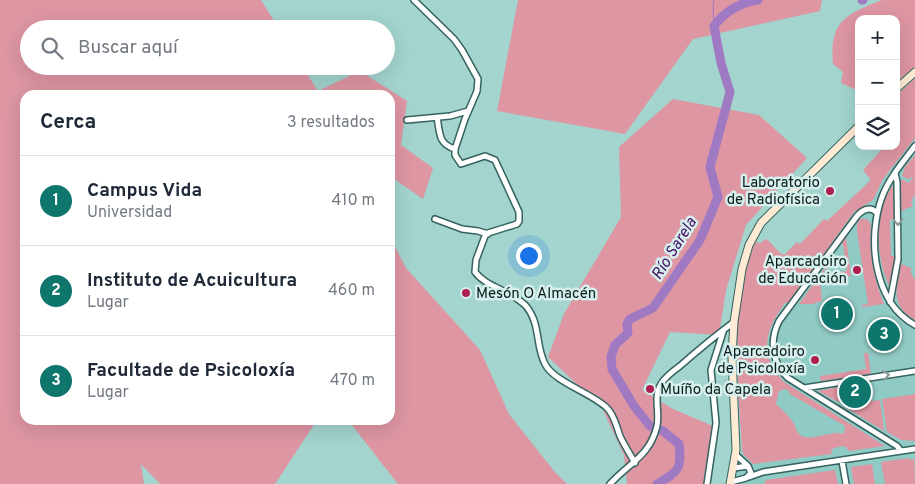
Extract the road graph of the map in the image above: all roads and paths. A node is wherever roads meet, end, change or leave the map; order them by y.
1 (414, 0) edge
2 (915, 72) edge
3 (900, 85) edge
4 (468, 111) junction
5 (437, 117) junction
6 (407, 120) dead end
7 (855, 130) edge
8 (915, 146) edge
9 (455, 150) junction
10 (895, 173) junction
11 (882, 197) junction
12 (861, 211) junction
13 (877, 213) junction
14 (857, 216) junction
15 (435, 219) dead end
16 (488, 234) junction
17 (890, 302) junction
18 (734, 322) junction
19 (915, 325) edge
20 (723, 331) junction
21 (915, 371) edge
22 (803, 388) junction
23 (915, 449) edge
24 (901, 451) junction
25 (736, 454) junction
26 (842, 461) junction
27 (635, 463) junction
28 (749, 467) junction
29 (734, 468) junction
30 (764, 472) junction
31 (749, 477) junction
32 (730, 483) edge
33 (610, 484) edge
34 (707, 484) edge
35 (846, 484) edge

1 - 4 street
2 - 3 street
4 - 5 street
4 - 9 street
5 - 6 street
5 - 9 street
7 - 18 street
8 - 10 street
9 - 16 street
10 - 11 street
10 -> 17 street
11 - 12 street
11 - 13 street
12 - 13 street
12 - 14 street
13 - 14 street
13 - 17 street
14 - 22 street
15 - 16 street
16 - 27 street
17 - 19 street
18 - 20 street
18 - 25 street
20 - 27 street
20 - 34 street
22 -> 21 street
22 - 24 street
23 - 24 street
24 - 26 street
25 - 28 street
25 - 29 street
26 - 30 street
26 - 35 street
27 - 33 street
28 - 29 street
28 - 30 street
28 - 31 street
29 - 32 street
30 - 31 street
31 - 32 street

